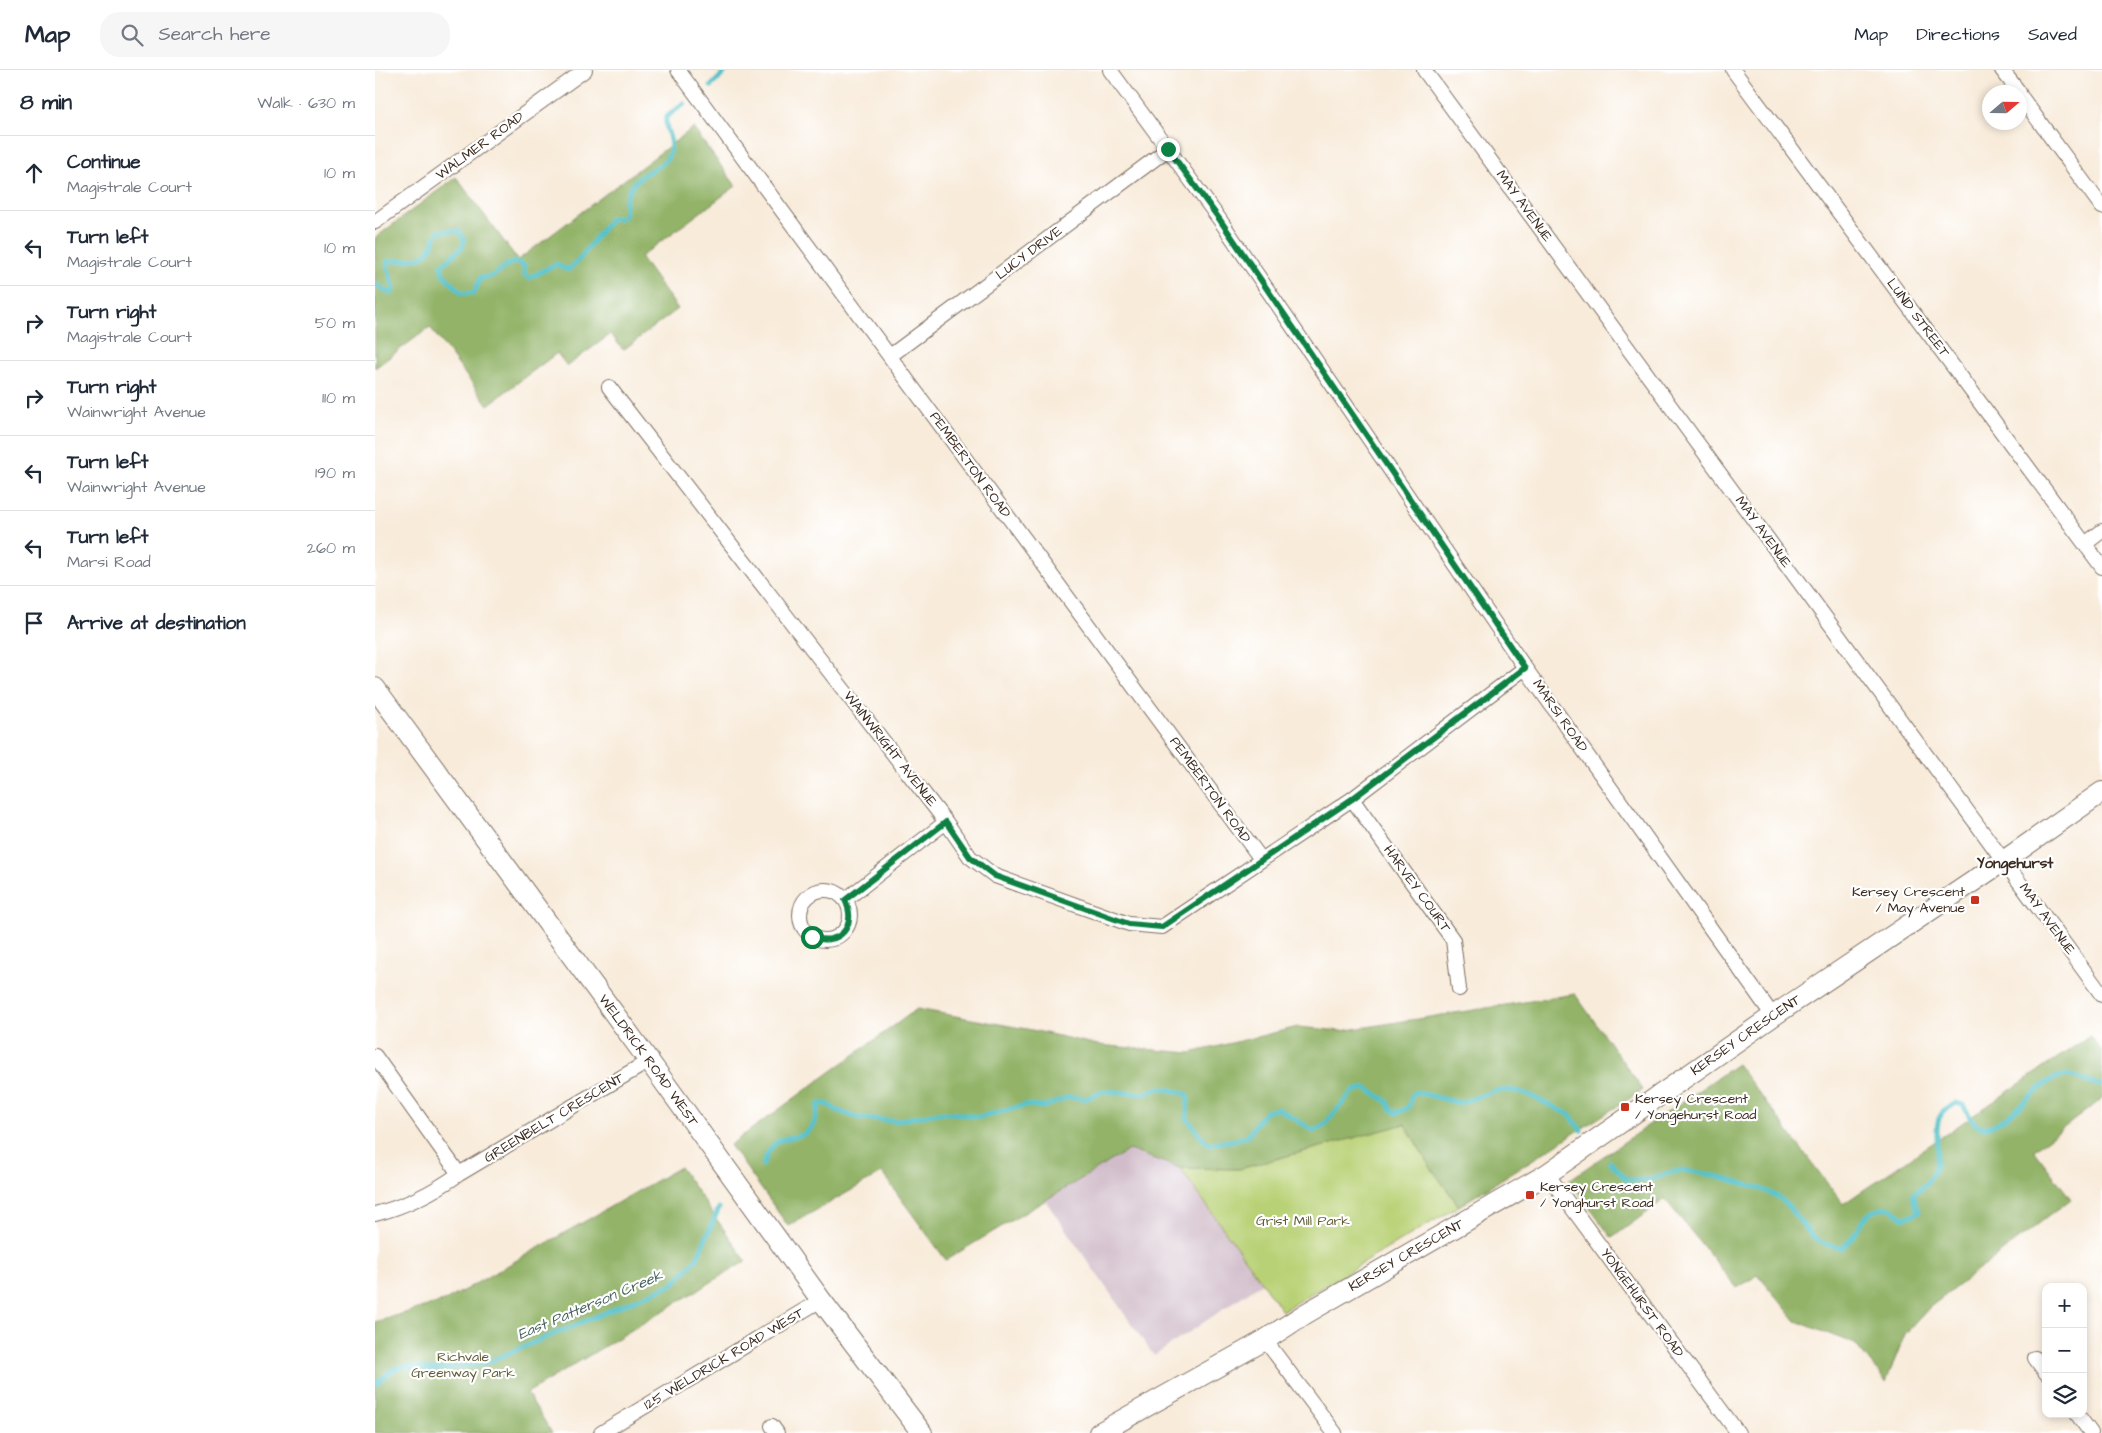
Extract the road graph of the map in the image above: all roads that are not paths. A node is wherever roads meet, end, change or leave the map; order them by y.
1 (585, 70) edge
2 (679, 70) edge
3 (1110, 70) edge
4 (1424, 70) edge
5 (1733, 70) edge
6 (2002, 70) edge
7 (2013, 85) edge
8 (2027, 104) edge
9 (1168, 149) junction
10 (2102, 207) edge
11 (375, 222) edge
12 (890, 356) junction
13 (609, 387) dead end
14 (2102, 531) edge
15 (2085, 544) junction
16 (2102, 567) edge
17 (1525, 668) junction
18 (375, 688) edge
19 (2102, 792) edge
20 (1352, 799) junction
21 (946, 822) junction
22 (1261, 859) junction
23 (2005, 860) junction
24 (845, 900) dead end
25 (1459, 989) dead end
26 (2102, 995) edge
27 (1773, 1016) junction
28 (375, 1056) edge
29 (649, 1061) junction
30 (459, 1174) junction
31 (1547, 1174) junction
32 (375, 1214) edge
33 (821, 1300) junction
34 (1265, 1340) junction
35 (2035, 1358) dead end
36 (2042, 1367) edge
37 (2080, 1418) edge
38 (601, 1433) edge
39 (922, 1433) edge
40 (1099, 1433) edge
41 (1335, 1433) edge
42 (1737, 1433) edge
43 (2091, 1433) edge

1 - 11 street, WALMER ROAD
2 - 12 street, PEMBERTON ROAD
3 - 9 street, MARSI ROAD
4 - 23 street, MAY AVENUE
5 - 15 street, LUND STREET
6 - 7 street
8 - 10 street
9 - 12 street, LUCY DRIVE
9 - 17 street, MARSI ROAD
12 - 22 street, PEMBERTON ROAD
13 - 21 street, WAINWRIGHT AVENUE
14 - 15 street
15 - 16 street, LUND STREET
17 - 20 street, WAINWRIGHT AVENUE
17 - 27 street, MARSI ROAD
18 - 29 street, WELDRICK ROAD WEST
19 - 23 street, KERSEY CRESCENT
20 - 22 street, WAINWRIGHT AVENUE
20 - 25 street, HARVEY COURT
21 - 22 street, WAINWRIGHT AVENUE
21 - 24 street
23 - 26 street, MAY AVENUE
23 - 27 street, KERSEY CRESCENT
27 - 31 street, KERSEY CRESCENT
28 - 30 street
29 - 30 street, GREENBELT CRESCENT
29 - 33 street, WELDRICK ROAD WEST
30 - 32 street, GREENBELT CRESCENT
31 - 34 street, KERSEY CRESCENT
31 - 42 street, YONGEHURST ROAD
33 - 38 street, 125 WELDRICK ROAD WEST
33 - 39 street, WELDRICK ROAD WEST
34 - 40 street, KERSEY CRESCENT
34 - 41 street
35 - 36 street
37 - 43 street

